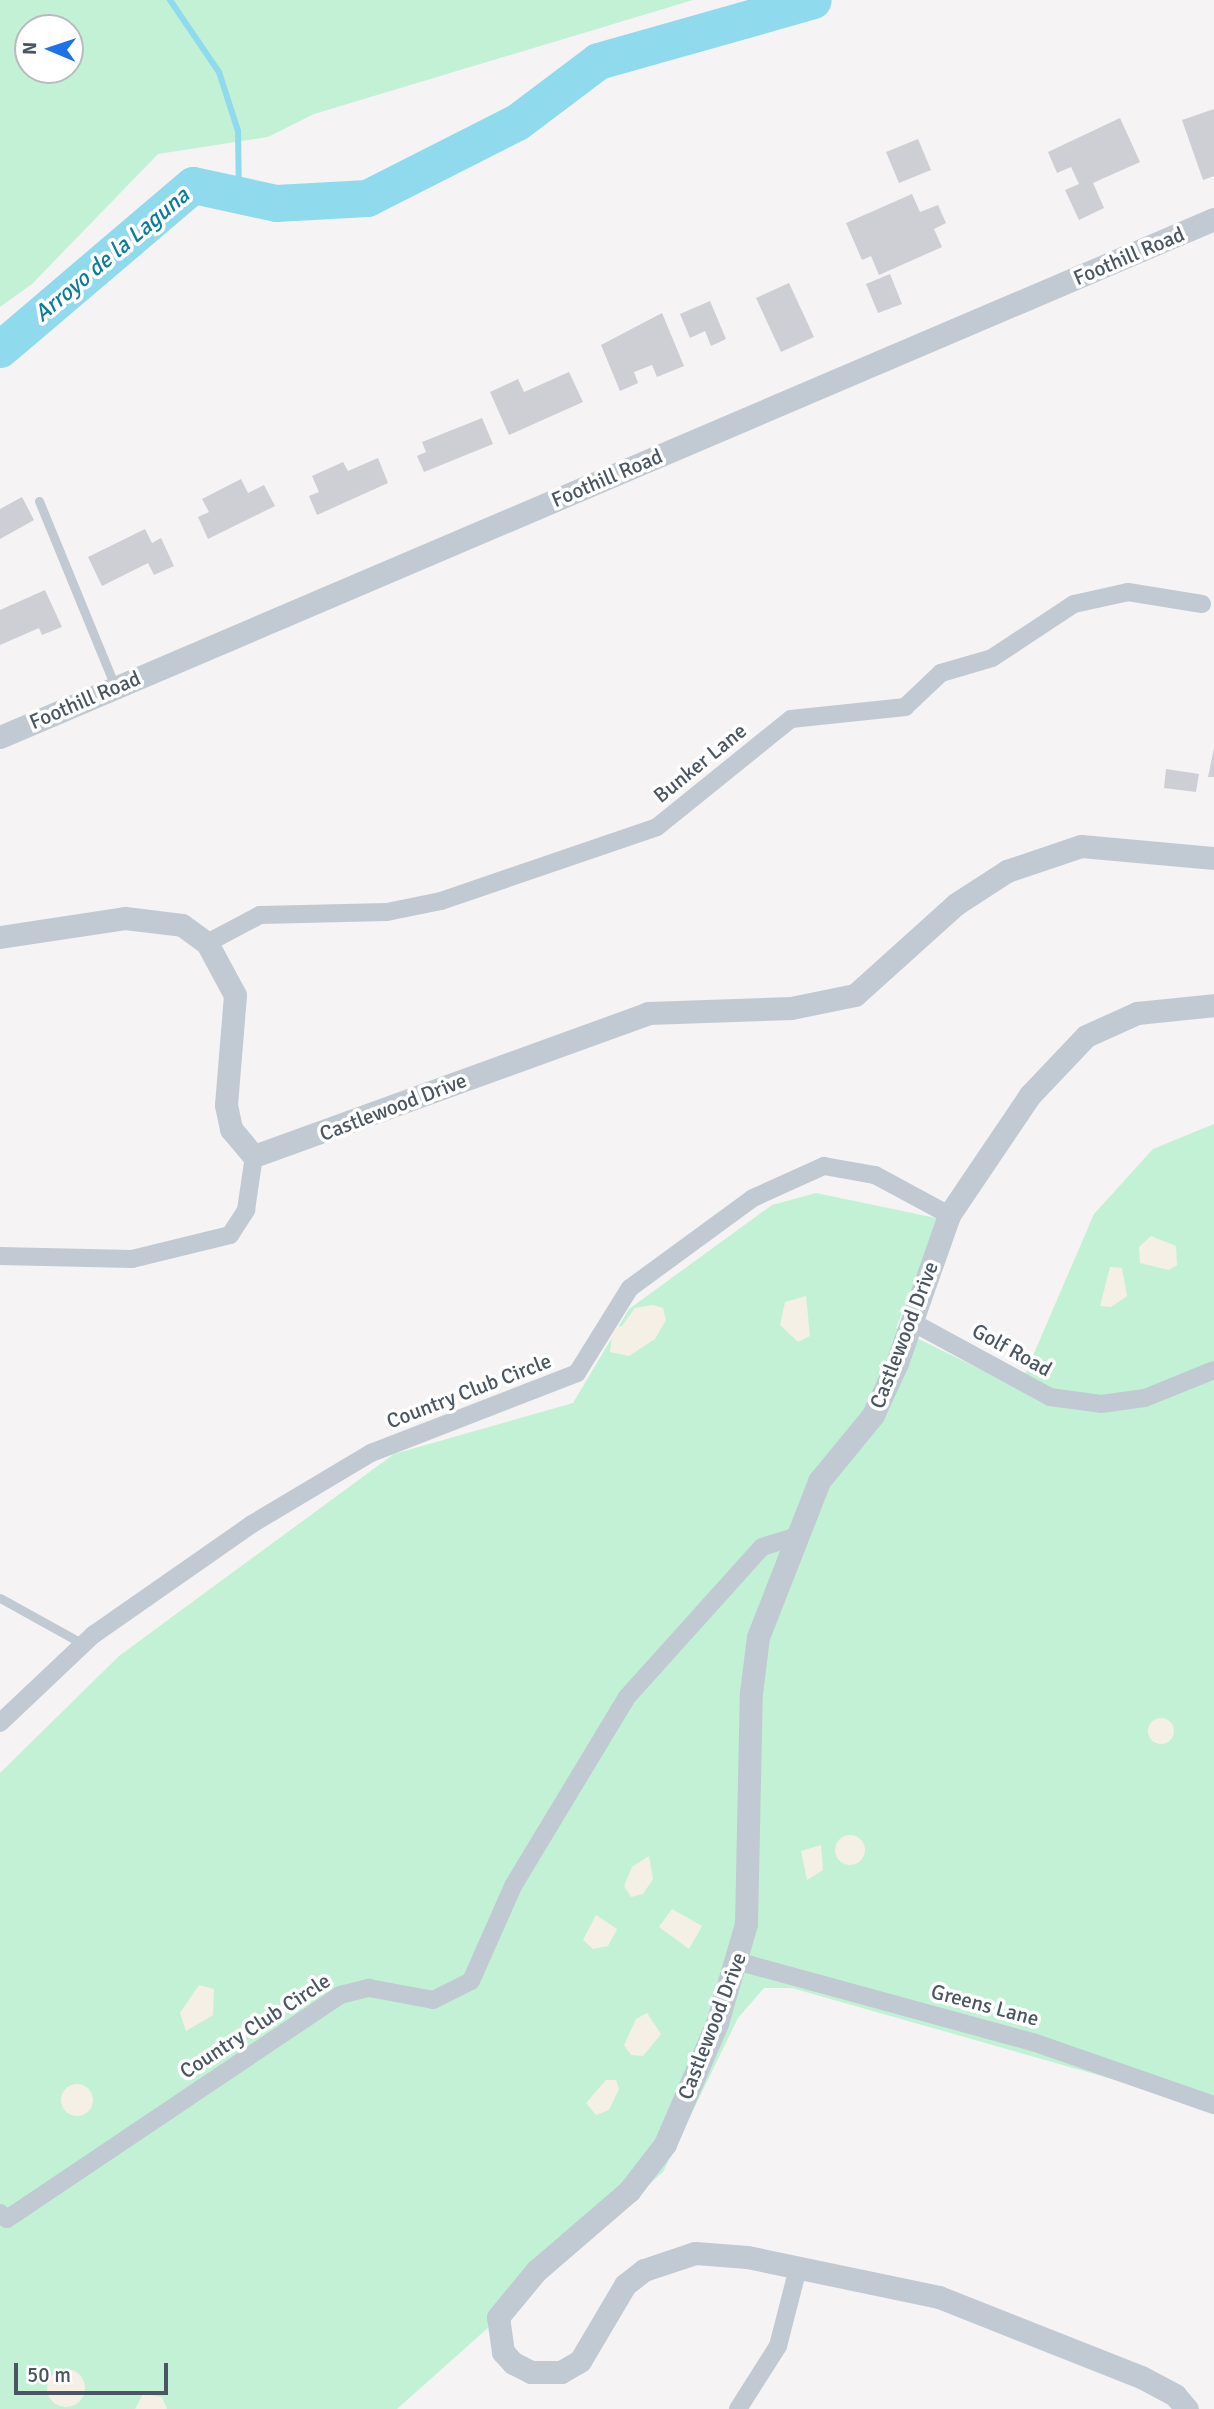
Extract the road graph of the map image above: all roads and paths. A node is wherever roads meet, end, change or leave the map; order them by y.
1 (1214, 219) edge
2 (39, 501) dead end
3 (1202, 604) dead end
4 (116, 687) junction
5 (0, 737) edge
6 (1214, 858) edge
7 (0, 937) edge
8 (207, 943) junction
9 (1214, 1005) edge
10 (254, 1156) junction
11 (949, 1215) junction
12 (0, 1256) edge
13 (907, 1323) junction
14 (1214, 1370) edge
15 (792, 1538) junction
16 (0, 1598) edge
17 (83, 1644) junction
18 (0, 1723) edge
19 (740, 1962) junction
20 (1214, 2105) edge
21 (2, 2218) edge
22 (798, 2268) junction
23 (738, 2409) edge
24 (1187, 2409) edge

1 - 4 street, Foothill Road
2 - 4 lane
3 - 8 street, Bunker Lane
4 - 5 street, Foothill Road
6 - 10 street, Castlewood Drive
7 - 8 street
8 - 10 street
9 - 11 street, Castlewood Drive
10 - 12 street
11 - 13 street, Castlewood Drive
11 - 17 street, Country Club Circle
13 - 14 street, Golf Road
13 - 15 street, Castlewood Drive
15 - 19 street, Castlewood Drive
15 - 21 street, Country Club Circle
16 - 17 lane
17 - 18 street, Country Club Circle
19 - 20 street, Greens Lane
19 - 22 street, Castlewood Drive
22 - 23 street
22 - 24 street, Castlewood Drive

